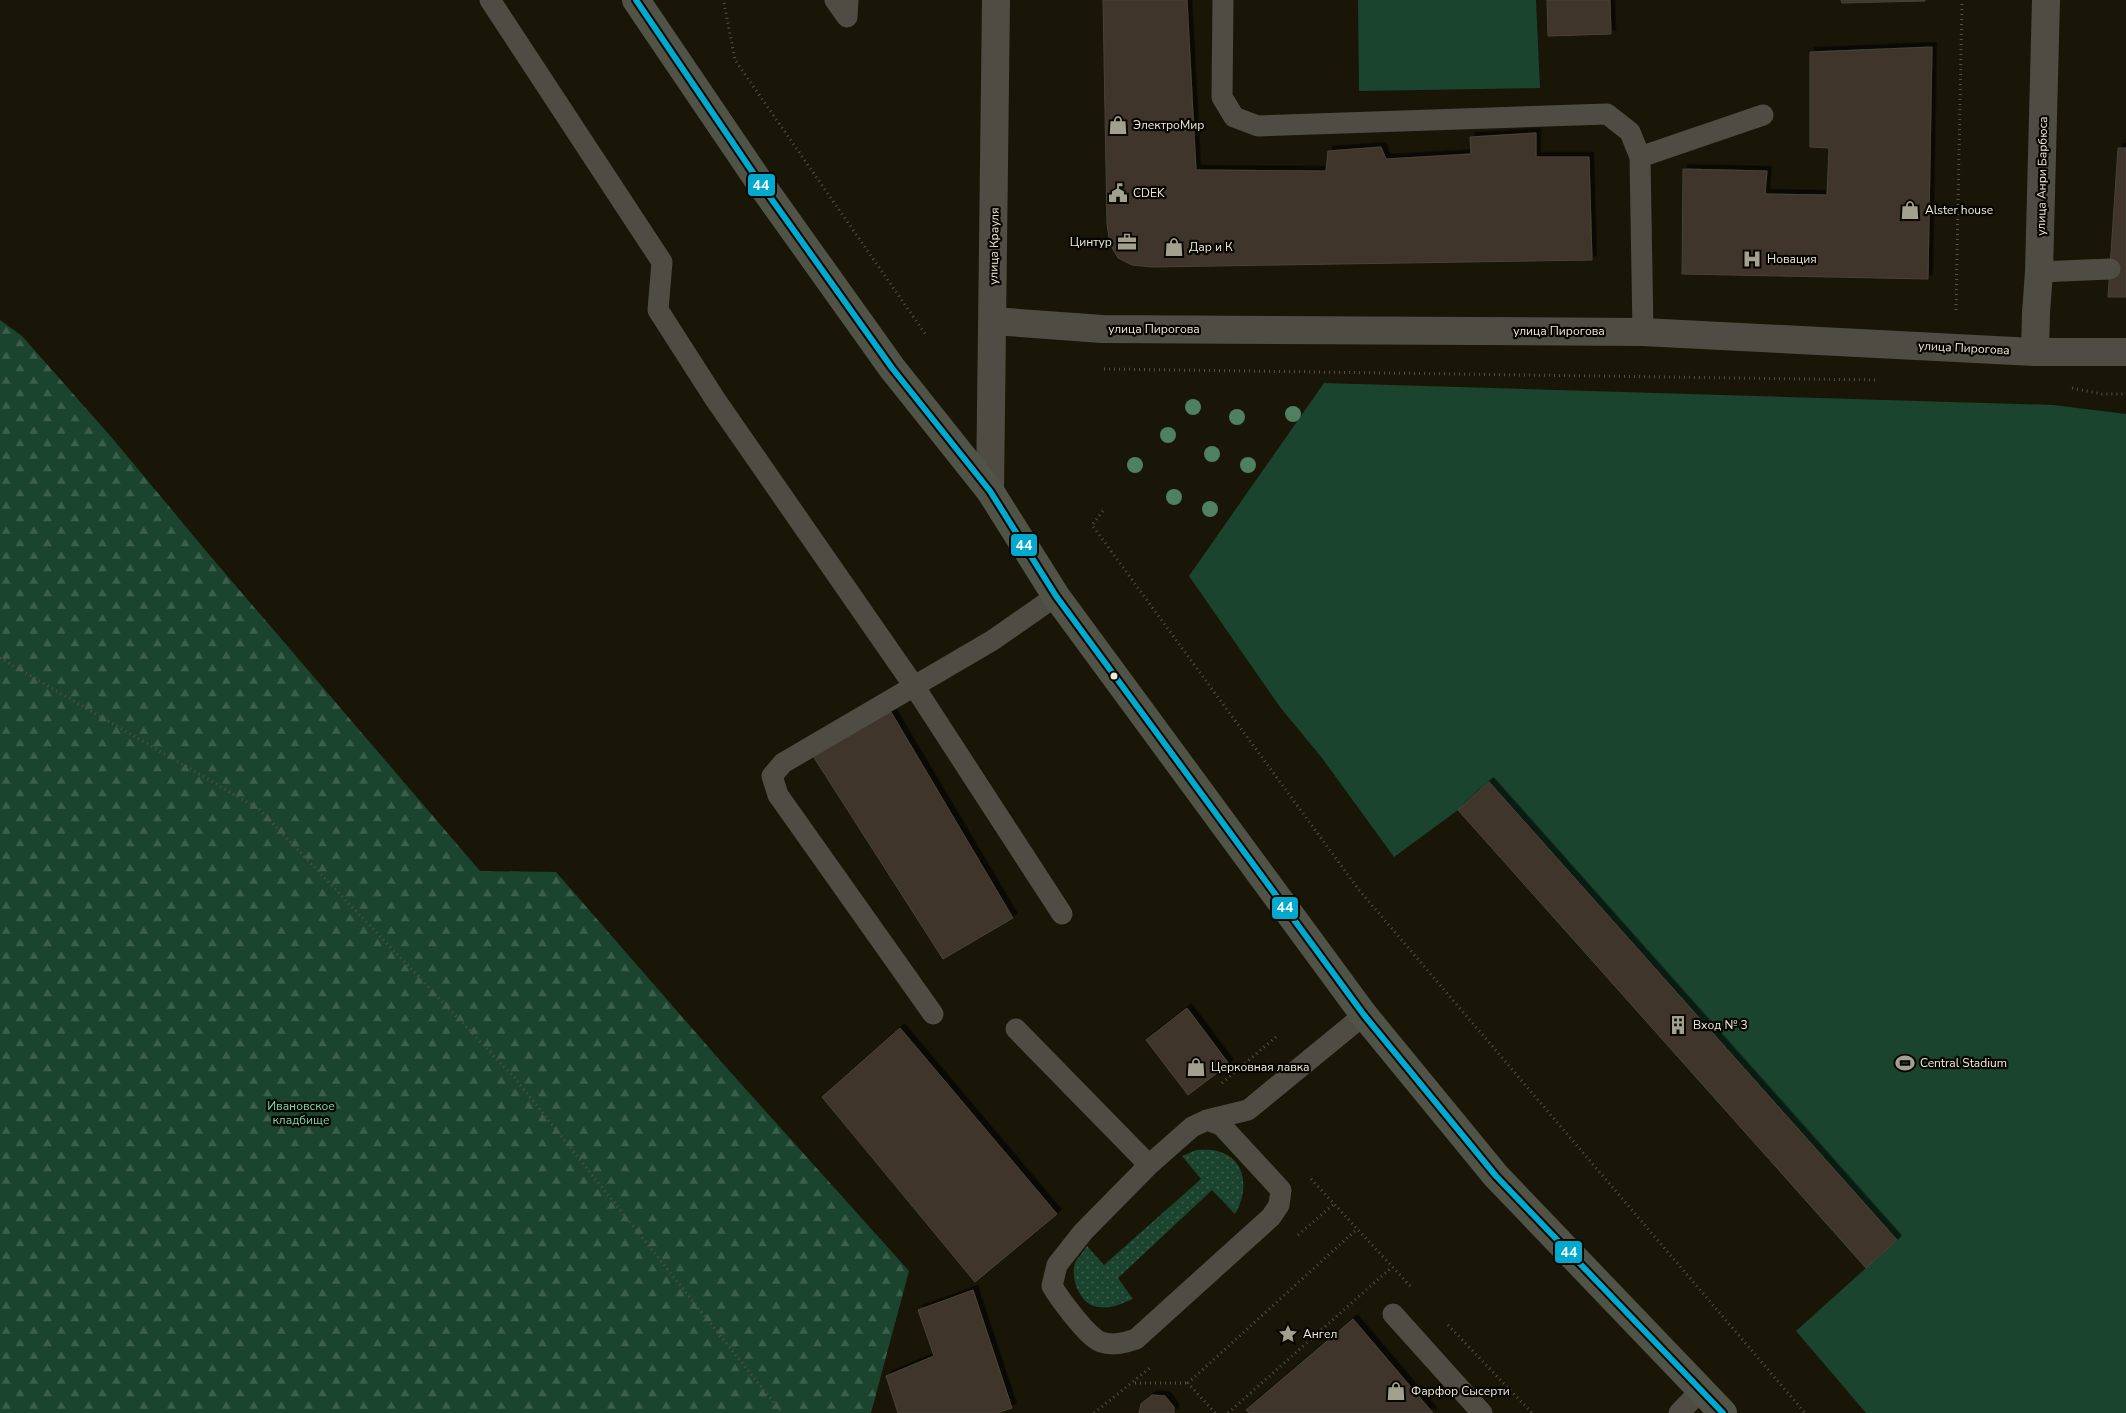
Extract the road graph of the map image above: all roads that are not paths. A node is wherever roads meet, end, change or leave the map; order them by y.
1 (490, 0) edge
2 (636, 0) edge
3 (835, 0) edge
4 (848, 0) edge
5 (996, 0) edge
6 (1223, 0) edge
7 (2046, 0) edge
8 (1763, 115) dead end
9 (1640, 157) junction
10 (2110, 269) dead end
11 (2039, 272) junction
12 (993, 321) junction
13 (1643, 332) junction
14 (2035, 352) junction
15 (2126, 352) edge
16 (990, 492) junction
17 (1056, 596) junction
18 (914, 686) junction
19 (1062, 914) dead end
20 (933, 1014) dead end
21 (1364, 1015) junction
22 (1016, 1029) dead end
23 (1207, 1120) junction
24 (1148, 1165) junction
25 (1393, 1314) dead end
26 (1702, 1389) junction
27 (1482, 1413) edge
28 (1679, 1413) edge
29 (1723, 1413) edge

1 - 18 lane
2 - 16 main road
3 - 4 lane
5 - 12 street, улица Крауля
6 - 9 lane
7 - 11 street, улица Анри Барбюса
8 - 9 lane
9 - 13 lane
10 - 11 lane
11 - 14 street, улица Анри Барбюса
12 - 13 street, улица Пирогова
12 - 16 street, улица Крауля
13 - 14 street, улица Пирогова
14 - 15 street, улица Пирогова
16 - 17 main road
17 - 18 lane
17 - 21 main road
18 - 19 lane
18 - 20 lane
21 - 23 lane
21 - 26 main road
22 - 24 lane
23 - 24 lane
23 - 24 lane
25 - 27 lane
26 - 28 lane
26 - 29 main road

